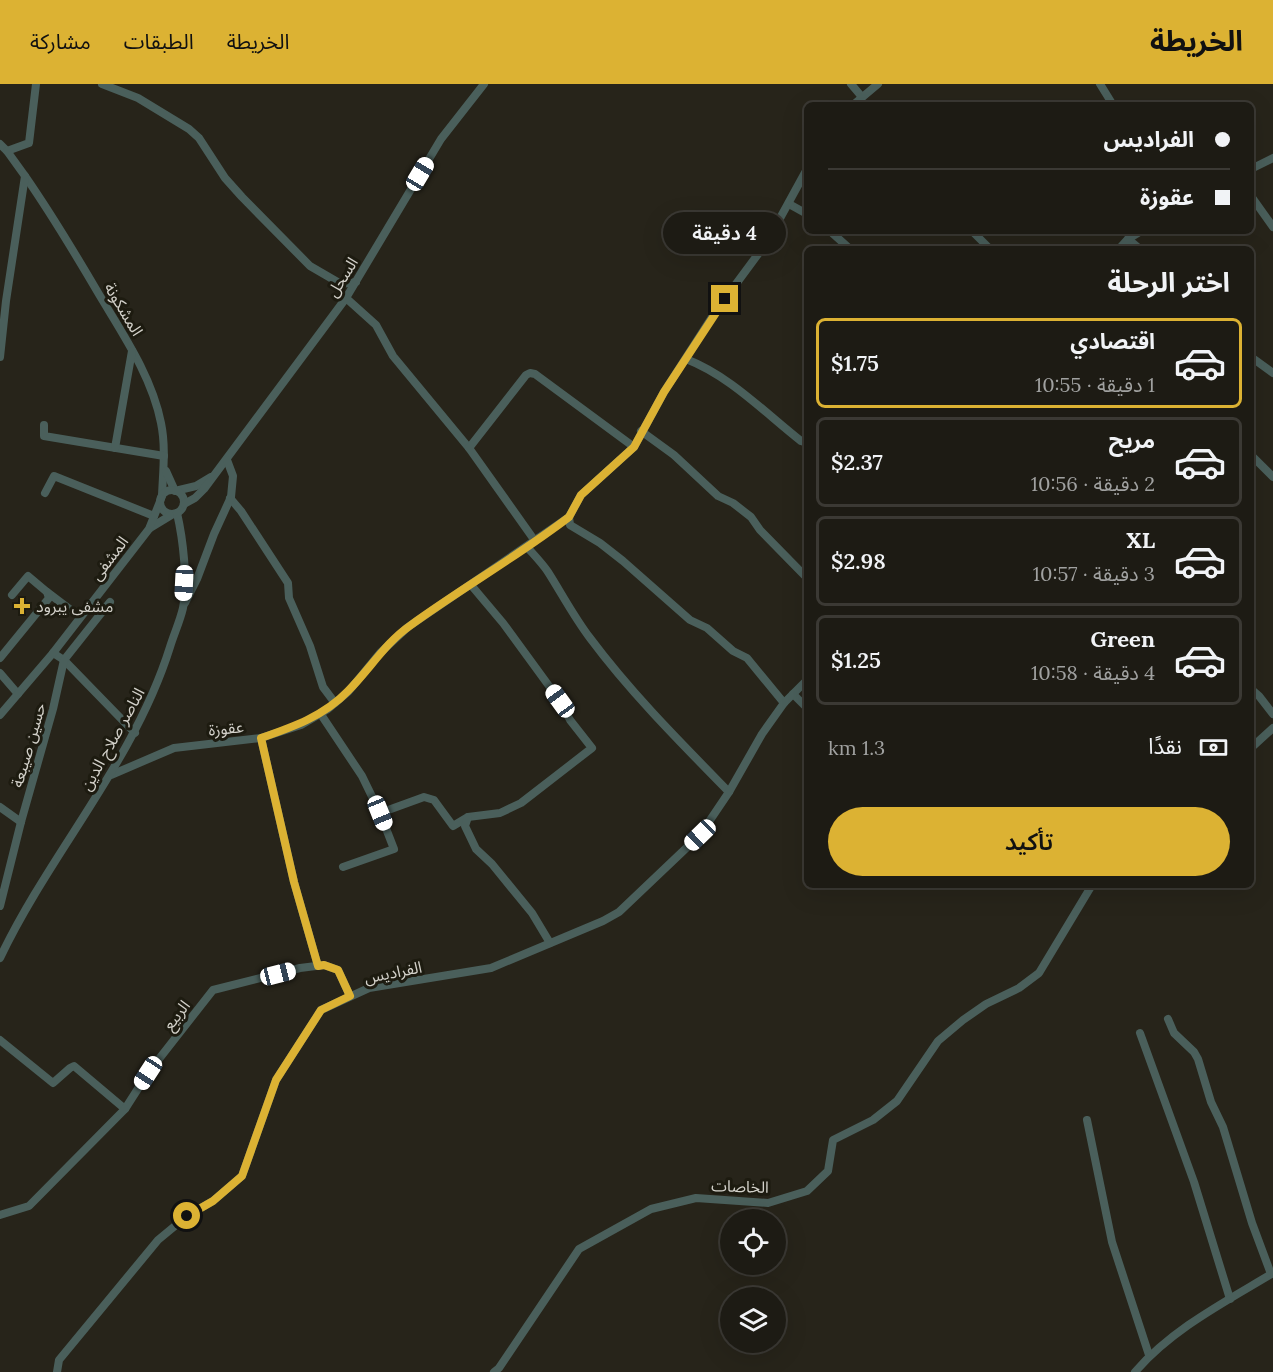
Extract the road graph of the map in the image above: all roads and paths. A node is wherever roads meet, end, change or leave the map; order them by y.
1 (102, 84) edge
2 (484, 84) edge
3 (851, 84) edge
4 (878, 84) edge
5 (1100, 84) edge
6 (37, 85) edge
7 (862, 97) junction
8 (856, 102) edge
9 (1111, 102) edge
10 (0, 144) edge
11 (7, 151) junction
12 (1273, 158) edge
13 (1254, 167) edge
14 (804, 175) edge
15 (25, 176) junction
16 (1254, 200) edge
17 (789, 204) junction
18 (804, 212) edge
19 (1273, 227) edge
20 (833, 234) edge
21 (975, 234) edge
22 (1136, 234) edge
23 (1128, 239) junction
24 (847, 246) edge
25 (987, 246) edge
26 (1122, 246) edge
27 (1136, 246) edge
28 (356, 282) junction
29 (346, 298) junction
30 (132, 349) junction
31 (0, 357) edge
32 (686, 359) junction
33 (1254, 359) edge
34 (1273, 373) edge
35 (44, 425) dead end
36 (641, 431) junction
37 (804, 442) edge
38 (634, 447) junction
39 (115, 448) junction
40 (469, 448) junction
41 (164, 456) junction
42 (1254, 458) edge
43 (227, 460) junction
44 (165, 470) junction
45 (212, 477) junction
46 (1273, 477) edge
47 (175, 491) junction
48 (45, 493) dead end
49 (162, 498) junction
50 (230, 498) junction
51 (184, 504) junction
52 (175, 513) junction
53 (154, 516) junction
54 (569, 517) junction
55 (148, 529) junction
56 (535, 541) junction
57 (527, 547) junction
58 (804, 575) edge
59 (471, 585) junction
60 (47, 592) junction
61 (12, 595) dead end
62 (110, 602) dead end
63 (183, 607) junction
64 (80, 617) junction
65 (53, 652) junction
66 (0, 658) edge
67 (64, 660) junction
68 (0, 664) edge
69 (2, 675) edge
70 (804, 683) edge
71 (1254, 692) edge
72 (18, 694) junction
73 (793, 694) junction
74 (335, 703) junction
75 (784, 703) junction
76 (804, 705) edge
77 (320, 713) junction
78 (1273, 714) edge
79 (0, 715) edge
80 (1273, 728) edge
81 (135, 733) junction
82 (261, 738) junction
83 (1254, 745) edge
84 (111, 775) junction
85 (729, 792) junction
86 (0, 807) edge
87 (380, 813) junction
88 (468, 817) junction
89 (21, 822) junction
90 (343, 867) dead end
91 (1090, 888) edge
92 (0, 906) edge
93 (550, 944) junction
94 (0, 958) edge
95 (318, 966) junction
96 (350, 996) junction
97 (1168, 1019) dead end
98 (1140, 1033) dead end
99 (0, 1040) edge
100 (125, 1109) junction
101 (1088, 1120) dead end
102 (0, 1215) edge
103 (1272, 1273) edge
104 (1230, 1299) junction
105 (1149, 1355) junction
106 (57, 1372) edge
107 (494, 1372) edge
108 (1135, 1372) edge

1 - 28 street
2 - 28 street, السحل
3 - 7 street
4 - 7 street
5 - 9 street
6 - 11 street
7 - 8 street
10 - 11 street, المشكونة
11 - 15 street, المشكونة
12 - 13 street
14 - 17 street, عقوزة
15 - 30 street, المشكونة
15 - 31 street
16 - 19 street
17 - 18 street
17 - 32 street, عقوزة
20 - 24 street
21 - 25 street
22 - 23 street
23 - 26 street
23 - 27 street
28 - 29 street, السحل
29 - 40 street
29 - 43 street, السحل
30 - 39 street
30 - 41 street, المشكونة
32 - 36 street, عقوزة
32 - 37 street
33 - 34 street
35 - 39 street
36 - 38 street, عقوزة
36 - 58 street
38 - 40 street
38 - 54 street, عقوزة
39 - 41 street
40 - 56 street
41 - 44 street, المشكونة
42 - 46 street
43 - 45 street, السحل
43 - 50 street
44 - 47 street
44 - 49 street
45 - 47 street
45 - 51 street, السحل
47 - 49 street
47 - 51 street
48 - 53 street
49 - 52 street
49 - 53 street
50 - 63 street
50 - 74 street
51 - 52 street
52 - 55 street
52 - 63 street, الناصر صلاح الدين
53 - 55 street
54 - 56 street, عقوزة
54 - 75 street
55 - 64 street, المشفى
56 - 57 street, عقوزة
57 - 59 street, عقوزة
57 - 85 street
59 - 74 street, عقوزة
59 - 88 street
60 - 61 street
60 - 64 street
60 - 66 street
62 - 67 street
63 - 81 street, الناصر صلاح الدين
64 - 65 street, المشفى
65 - 67 street
65 - 72 street, المشفى
67 - 81 street
67 - 89 street, حسين صيبعة
68 - 69 street
69 - 72 street
70 - 73 street, الفراديس
71 - 78 street
72 - 79 street, المشفى
73 - 75 street, الفراديس
73 - 76 street
74 - 77 street, عقوزة
75 - 85 street, الفراديس
77 - 82 street, عقوزة
77 - 87 street
80 - 83 street
81 - 84 street, الناصر صلاح الدين
82 - 84 street, عقوزة
82 - 95 street
84 - 94 street, الناصر صلاح الدين
85 - 93 street, الفراديس
86 - 89 street
87 - 88 street
87 - 90 street
88 - 93 street
89 - 92 street, حسين صيبعة
91 - 107 street, الخاصات
93 - 96 street, الفراديس
95 - 96 street
95 - 100 street, الربيع
96 - 106 street, الفراديس
97 - 103 street
98 - 104 street
99 - 100 street
100 - 102 street, الربيع
101 - 105 street
103 - 104 street
104 - 105 street
105 - 108 street

